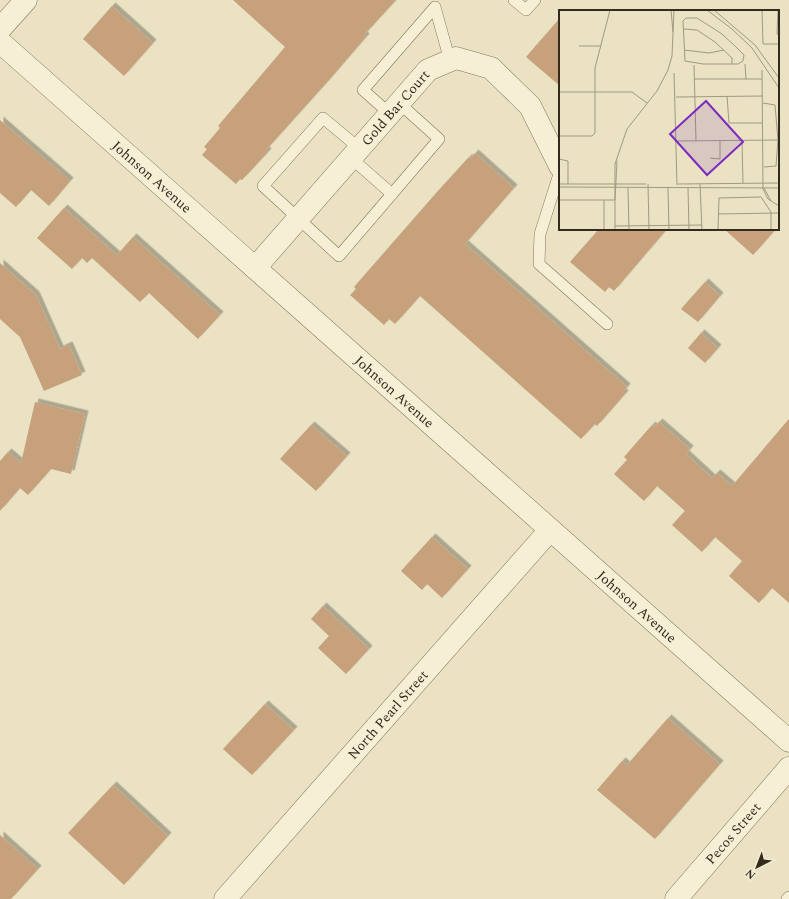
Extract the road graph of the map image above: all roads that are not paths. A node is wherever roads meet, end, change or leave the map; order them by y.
1 (26, 0) edge
2 (514, 0) edge
3 (536, 0) edge
4 (0, 30) edge
5 (0, 42) edge
6 (450, 61) junction
7 (394, 108) junction
8 (355, 153) junction
9 (559, 164) edge
10 (559, 174) edge
11 (392, 194) junction
12 (298, 219) junction
13 (255, 268) junction
14 (607, 324) dead end
15 (550, 530) junction
16 (789, 741) edge
17 (789, 768) edge
18 (789, 897) edge
19 (225, 899) edge
20 (676, 899) edge
21 (787, 899) edge

1 - 4 street
2 - 3 lane
5 - 13 street, Johnson Avenue
6 - 7 street, Gold Bar Court
6 - 7 lane
6 - 9 street, Gold Bar Court
7 - 8 street, Gold Bar Court
7 - 11 lane
8 - 11 lane
8 - 12 street, Gold Bar Court
8 - 12 lane
10 - 14 lane
11 - 12 lane
12 - 13 street, Gold Bar Court
13 - 15 street, Johnson Avenue
15 - 16 street, Johnson Avenue
15 - 19 street, North Pearl Street
17 - 20 street, Pecos Street
18 - 21 lane

